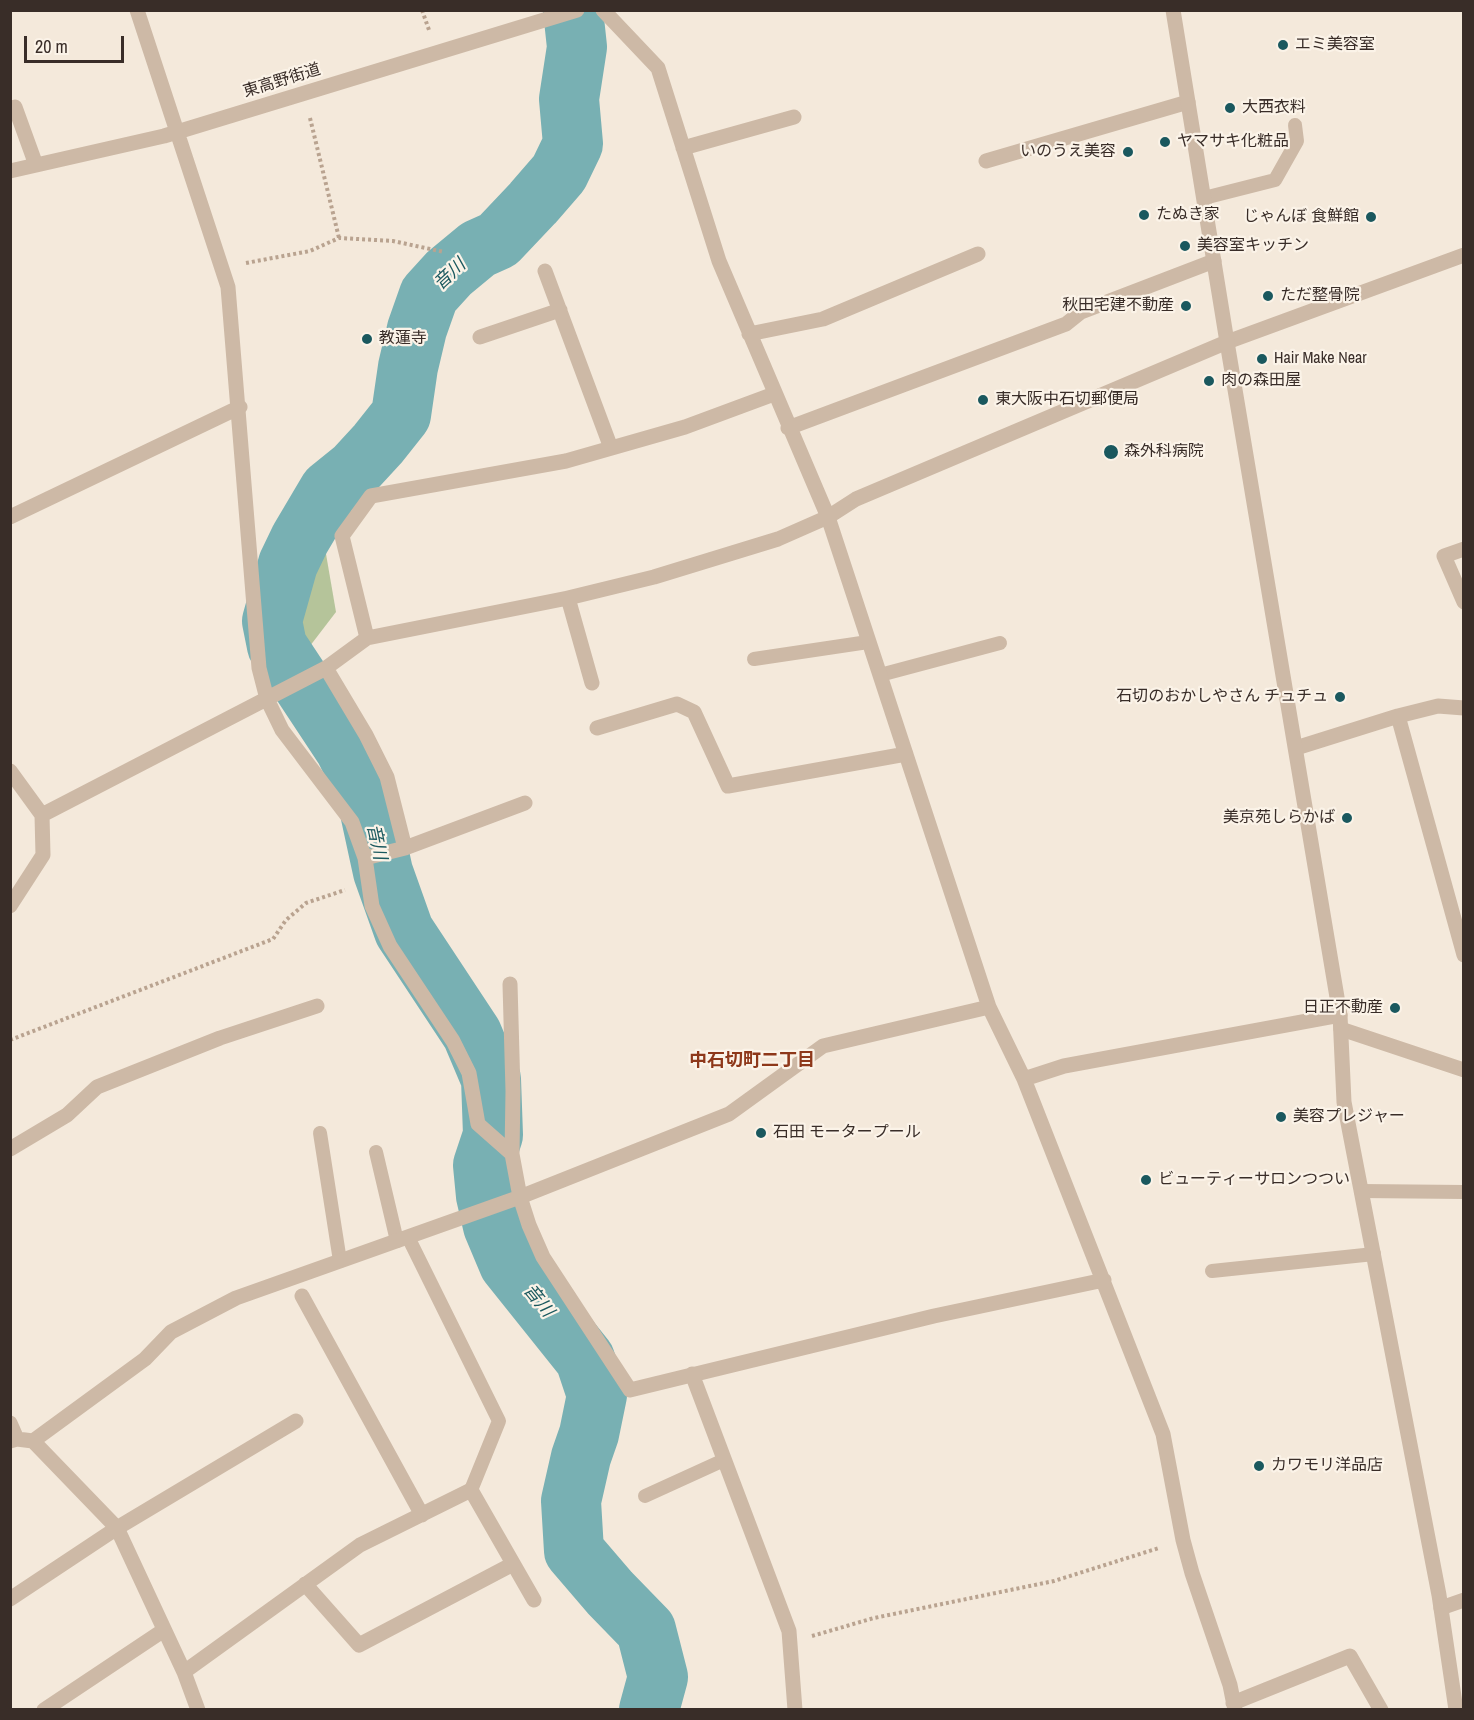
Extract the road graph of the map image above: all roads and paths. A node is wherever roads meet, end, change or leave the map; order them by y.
1 (137, 10) edge
2 (577, 10) edge
3 (603, 10) edge
4 (1173, 10) edge
5 (304, 93) junction
6 (1188, 102) junction
7 (15, 107) dead end
8 (794, 117) dead end
9 (1295, 125) dead end
10 (176, 132) junction
11 (683, 147) junction
12 (986, 161) dead end
13 (36, 165) junction
14 (10, 171) edge
15 (1204, 198) junction
16 (339, 238) junction
17 (444, 252) dead end
18 (978, 254) dead end
19 (1464, 255) edge
20 (1214, 261) junction
21 (222, 268) junction
22 (545, 271) dead end
23 (560, 310) junction
24 (749, 334) junction
25 (480, 337) dead end
26 (1227, 342) junction
27 (774, 394) junction
28 (240, 407) junction
29 (788, 428) junction
30 (611, 448) junction
31 (10, 517) edge
32 (828, 517) junction
33 (1464, 549) edge
34 (568, 598) junction
35 (1464, 602) edge
36 (368, 638) junction
37 (868, 642) junction
38 (1000, 643) dead end
39 (753, 659) dead end
40 (323, 670) junction
41 (880, 675) junction
42 (592, 683) dead end
43 (272, 696) junction
44 (1464, 708) edge
45 (1398, 716) junction
46 (597, 728) dead end
47 (1296, 748) junction
48 (906, 754) junction
49 (10, 771) edge
50 (525, 803) dead end
51 (42, 815) junction
52 (400, 849) junction
53 (368, 857) junction
54 (369, 881) junction
55 (10, 906) edge
56 (1464, 955) edge
57 (510, 984) dead end
58 (317, 1006) dead end
59 (989, 1007) junction
60 (1340, 1022) junction
61 (10, 1040) edge
62 (1464, 1070) edge
63 (1024, 1079) junction
64 (320, 1133) dead end
65 (10, 1149) edge
66 (509, 1151) junction
67 (376, 1152) dead end
68 (1361, 1191) junction
69 (1463, 1196) edge
70 (513, 1199) junction
71 (402, 1239) junction
72 (1374, 1254) junction
73 (340, 1261) junction
74 (1212, 1271) dead end
75 (1104, 1280) junction
76 (302, 1296) dead end
77 (692, 1374) junction
78 (296, 1421) dead end
79 (10, 1423) edge
80 (14, 1440) edge
81 (33, 1441) junction
82 (724, 1460) junction
83 (471, 1490) junction
84 (645, 1496) dead end
85 (422, 1515) junction
86 (117, 1528) junction
87 (1183, 1540) junction
88 (513, 1564) junction
89 (305, 1584) junction
90 (10, 1599) edge
91 (534, 1600) dead end
92 (1464, 1600) edge
93 (1441, 1608) junction
94 (164, 1630) junction
95 (789, 1642) junction
96 (184, 1672) junction
97 (1234, 1706) edge
98 (44, 1710) edge
99 (198, 1710) edge
100 (795, 1710) edge
101 (1381, 1710) edge
102 (1456, 1710) edge

1 - 10 street
2 - 5 street, 東高野街道
3 - 11 street
4 - 6 street
5 - 10 street, 東高野街道
5 - 16 path
6 - 12 street
6 - 15 street
7 - 13 street
8 - 11 street
9 - 15 lane
10 - 13 street, 東高野街道
10 - 21 street
11 - 24 street
13 - 14 street, 東高野街道
15 - 20 street
16 - 17 path
16 - 21 path
18 - 24 street
19 - 26 street
20 - 26 street
20 - 29 street
21 - 28 street
22 - 23 street
23 - 25 street
23 - 30 street
24 - 27 street
26 - 32 street
26 - 47 street
27 - 29 street
27 - 30 street
28 - 31 street
28 - 43 street
29 - 32 street
30 - 36 street
32 - 34 street
32 - 37 street
33 - 35 street
34 - 36 street
34 - 42 street
36 - 40 street
37 - 39 lane
37 - 41 street
38 - 41 lane
40 - 43 street
40 - 52 street
41 - 48 street
43 - 51 street
43 - 53 street
44 - 45 street
45 - 47 street
45 - 56 street
46 - 48 street
47 - 60 street
48 - 59 street
49 - 51 street
50 - 52 street
51 - 55 street
52 - 53 street
53 - 54 street
54 - 61 path
54 - 66 street
57 - 66 street
58 - 65 street
59 - 63 street
59 - 70 street
60 - 62 street
60 - 63 street
60 - 68 street
63 - 75 street
64 - 73 lane
66 - 70 street
67 - 71 lane
68 - 69 lane
68 - 72 street
70 - 71 street
70 - 77 street
71 - 73 street
71 - 83 lane
72 - 74 lane
72 - 93 street
73 - 81 street
75 - 77 street
75 - 87 street
76 - 85 street
77 - 82 street
78 - 86 street
79 - 80 street
80 - 81 street
81 - 86 street
82 - 84 lane
82 - 95 street
83 - 85 street
83 - 88 street
85 - 89 street
86 - 90 street
86 - 94 street
87 - 95 path
87 - 97 street
88 - 89 street
88 - 91 street
89 - 96 street
92 - 93 street
93 - 102 street
94 - 96 street
94 - 98 street
95 - 100 street
96 - 99 street
97 - 101 street

